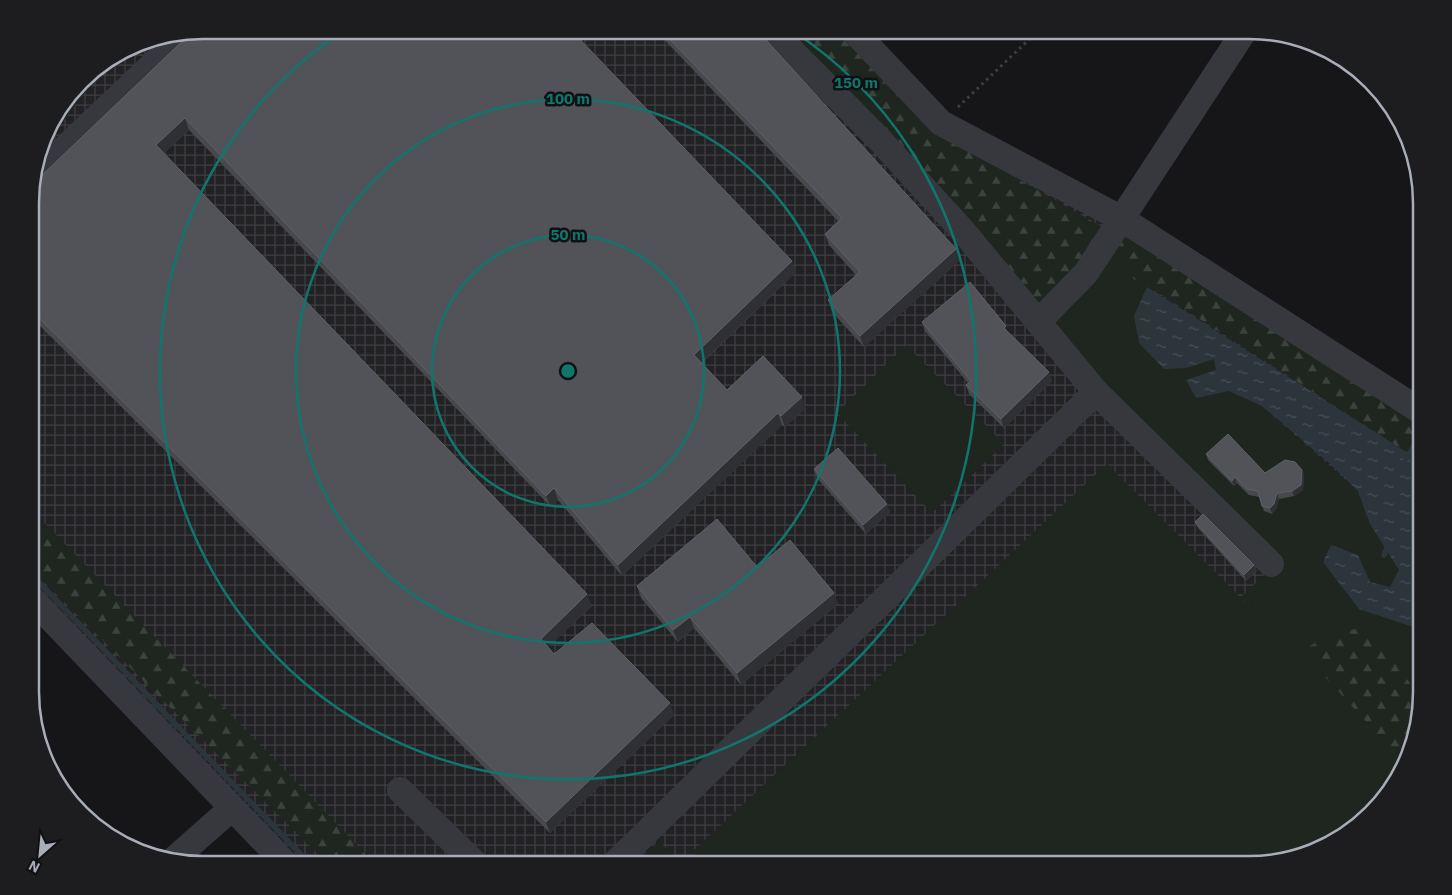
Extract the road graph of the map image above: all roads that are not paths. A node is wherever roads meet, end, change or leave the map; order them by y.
1 (781, 39) edge
2 (862, 39) edge
3 (1238, 39) edge
4 (178, 41) edge
5 (42, 169) edge
6 (1122, 219) junction
7 (1039, 321) junction
8 (1096, 392) junction
9 (1413, 406) edge
10 (1271, 564) dead end
11 (39, 605) edge
12 (400, 790) dead end
13 (232, 808) junction
14 (179, 855) edge
15 (278, 856) edge
16 (468, 856) edge
17 (622, 856) edge

1 - 7 street
2 - 6 street
3 - 6 street
4 - 5 street
6 - 7 street
6 - 9 street
7 - 8 street
8 - 10 street
8 - 17 street
11 - 13 street
12 - 16 street
13 - 14 street
13 - 15 street

